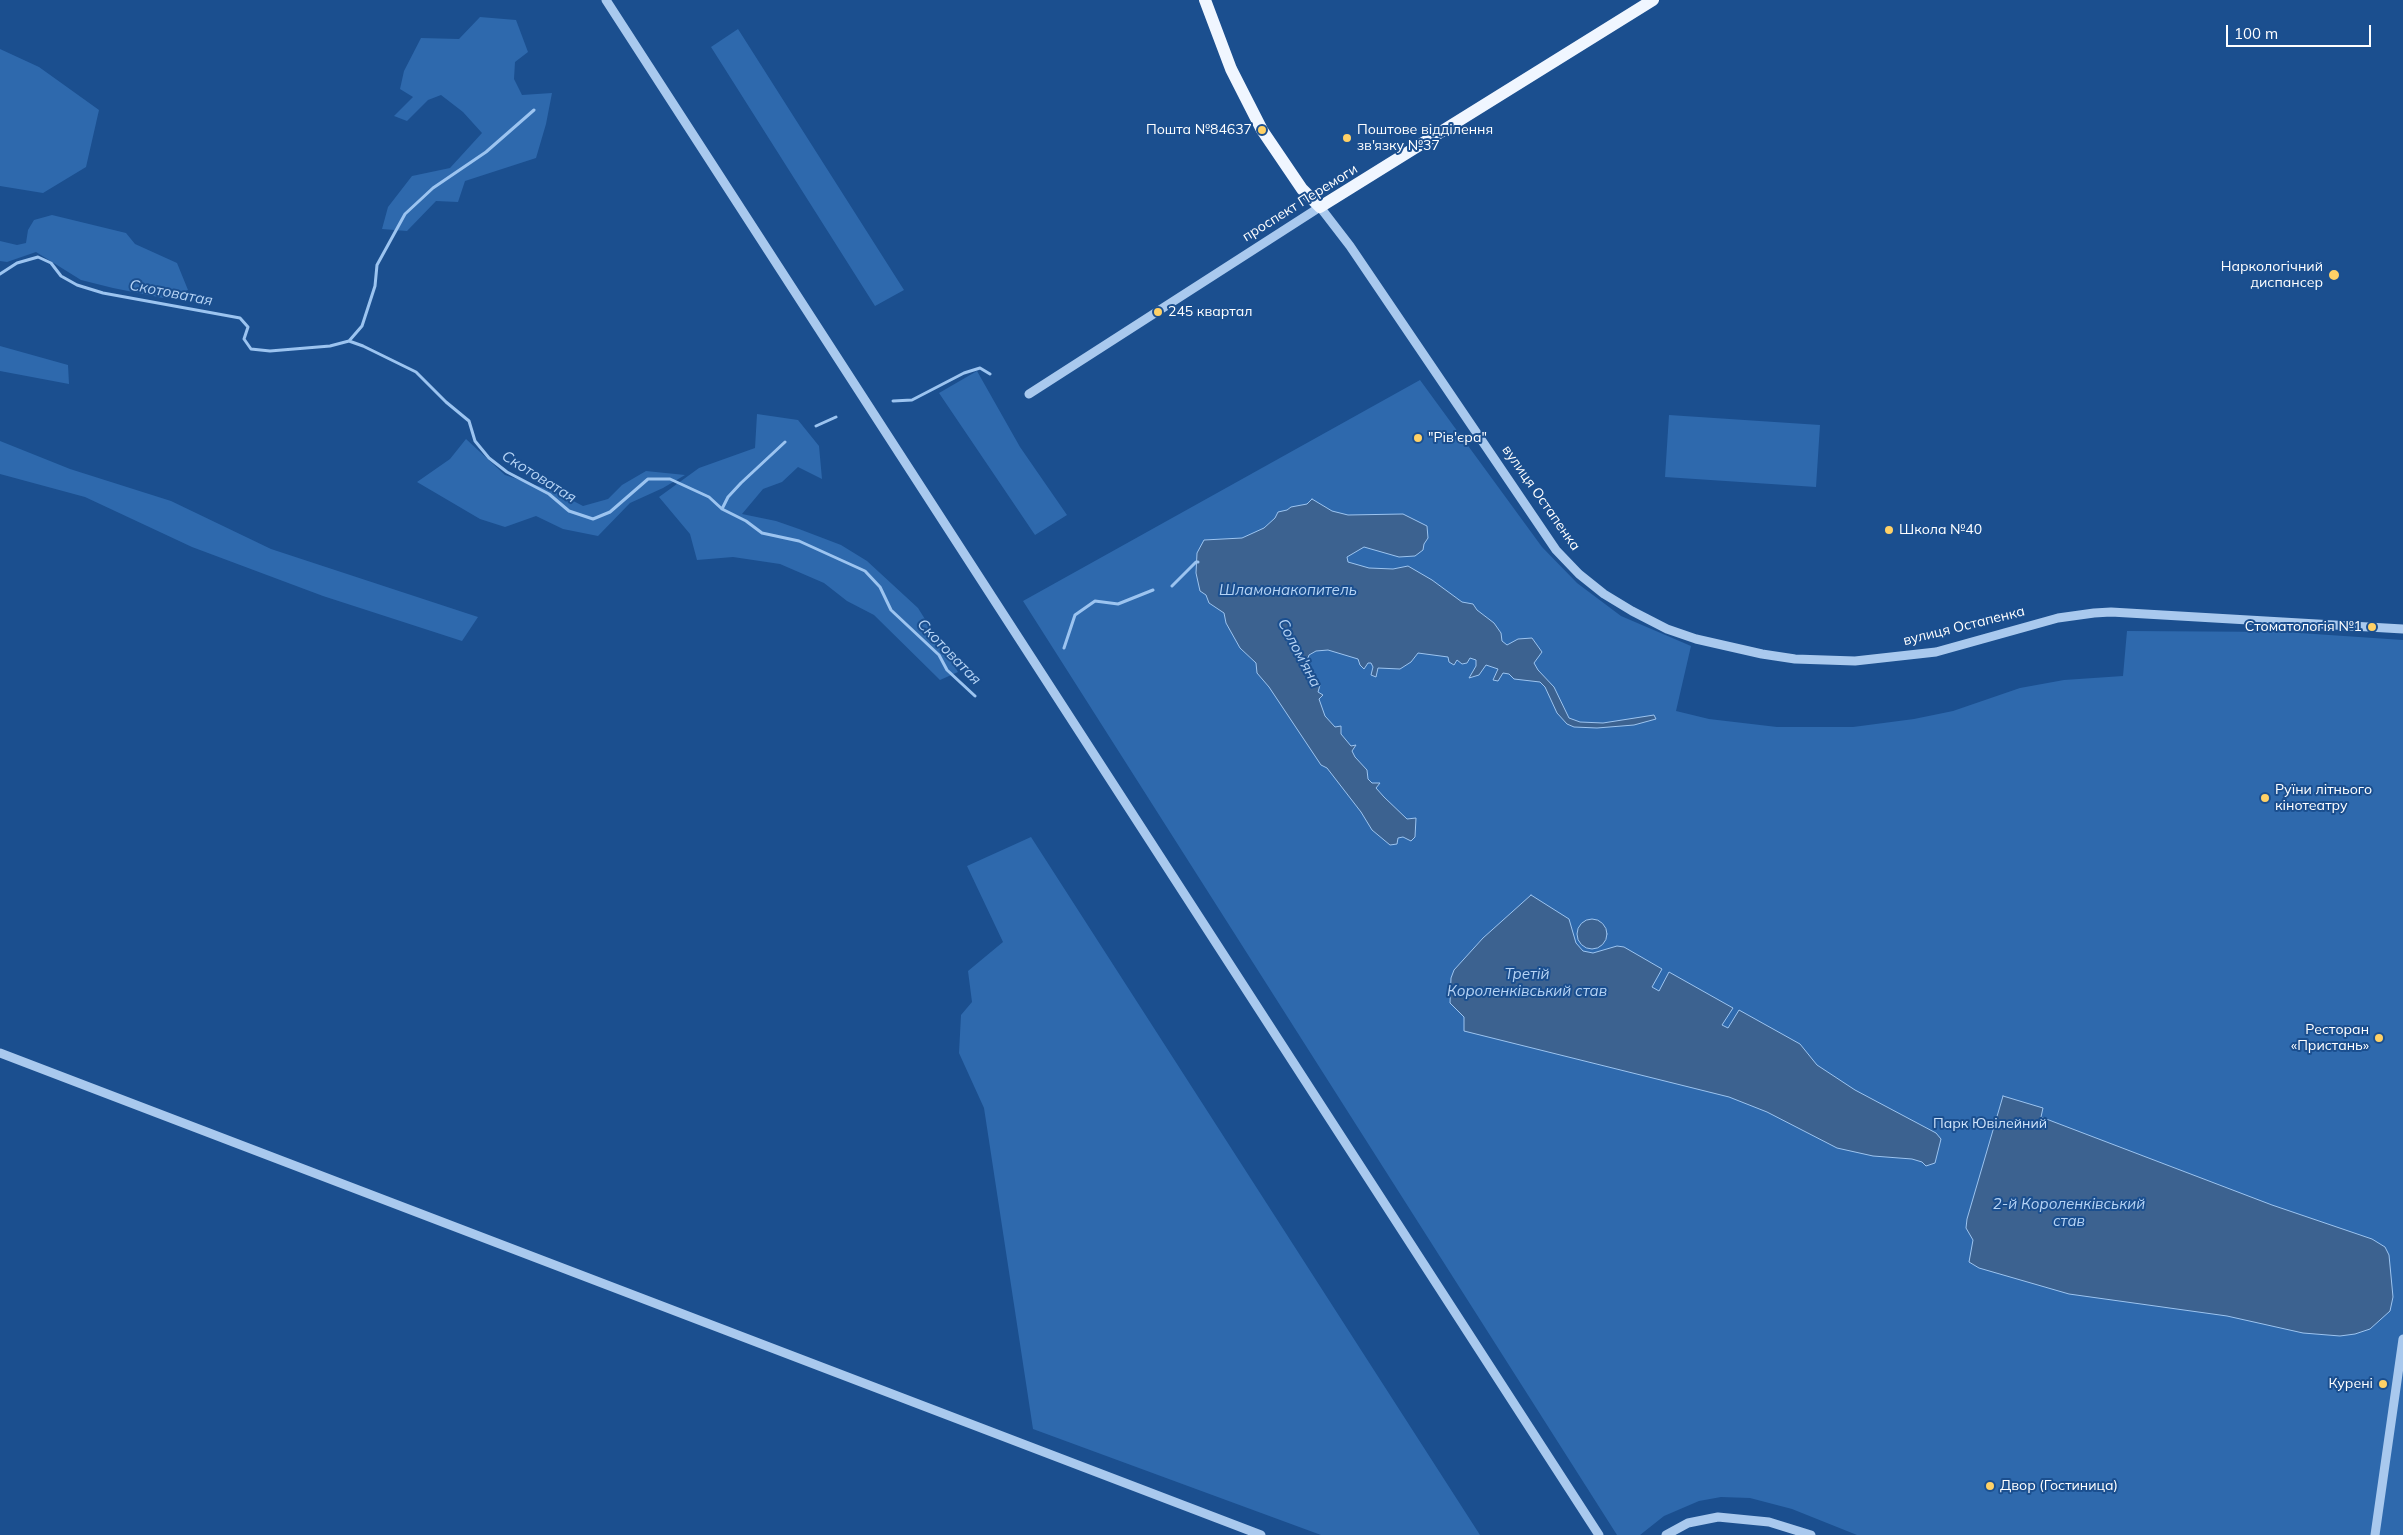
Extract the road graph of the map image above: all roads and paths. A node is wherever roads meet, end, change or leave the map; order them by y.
1 (606, 0) edge
2 (1205, 0) edge
3 (1653, 0) edge
4 (1320, 207) junction
5 (1029, 394) dead end
6 (2403, 629) edge
7 (0, 1053) edge
8 (2403, 1339) edge
9 (1261, 1535) edge
10 (1599, 1535) edge
11 (1666, 1535) edge
12 (1811, 1535) edge
13 (2375, 1535) edge

1 - 10 street
2 - 4 main road, вулиця Остапенка
3 - 4 main road, проспект Перемоги
4 - 5 street, проспект Перемоги
4 - 6 street, вулиця Остапенка
7 - 9 street
8 - 13 street
11 - 12 street

